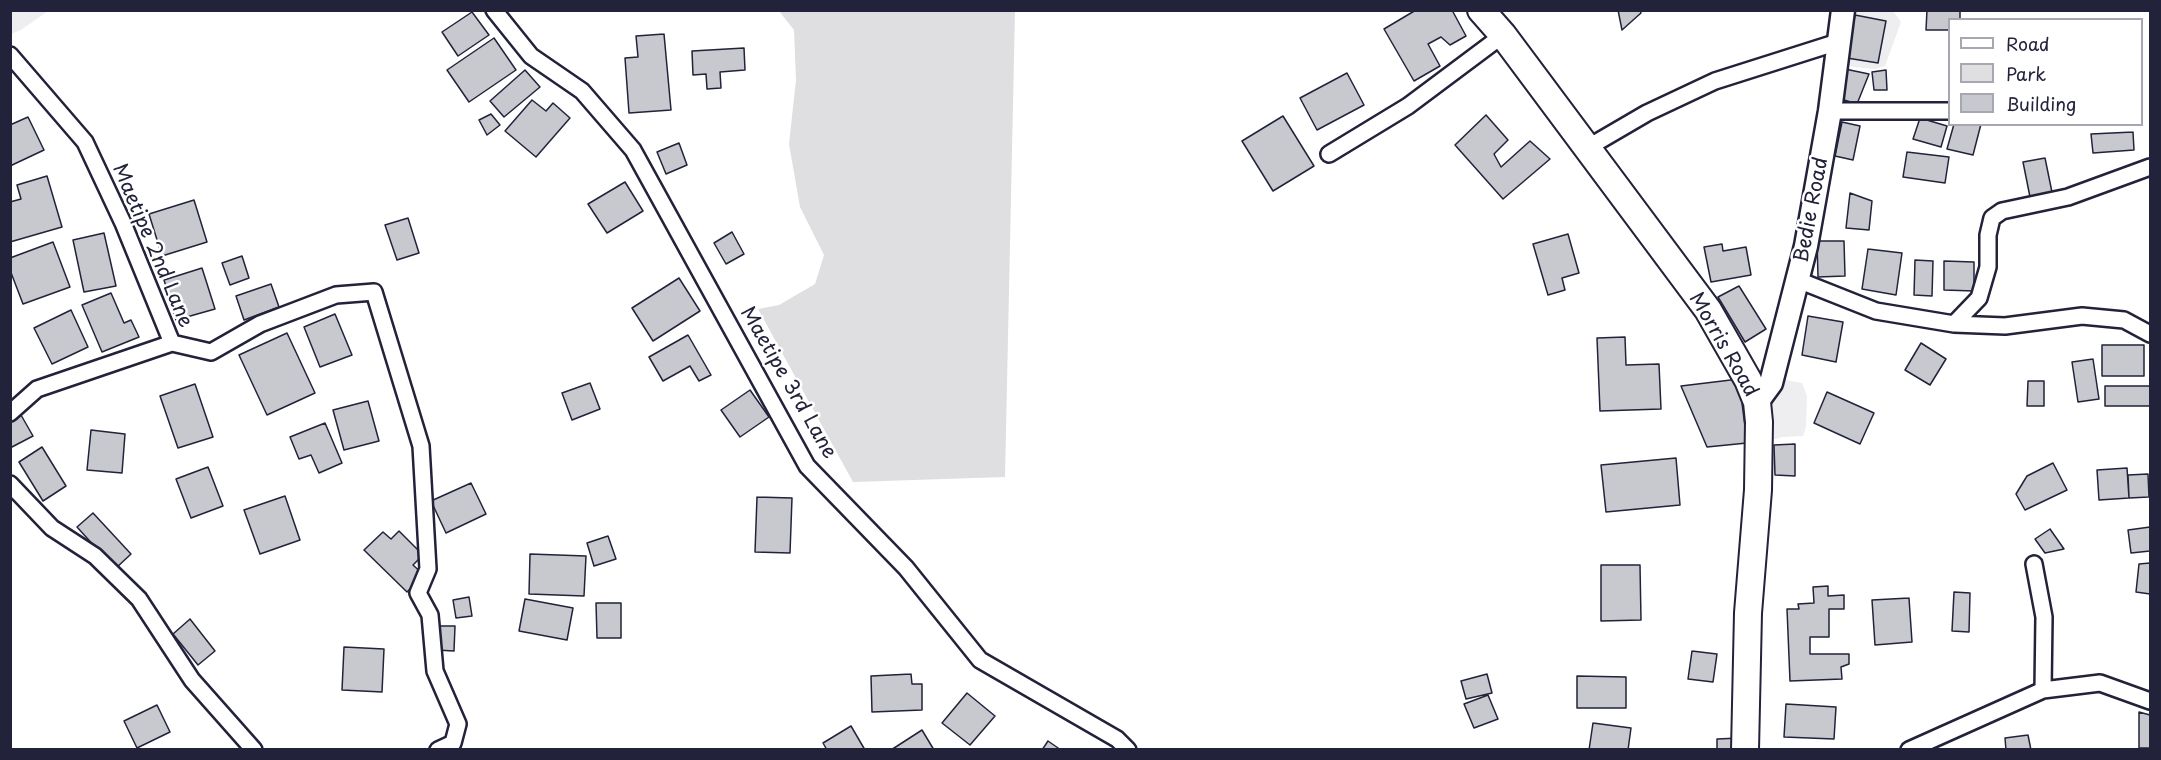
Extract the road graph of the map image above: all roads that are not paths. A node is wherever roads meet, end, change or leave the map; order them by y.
1 (494, 10) edge
2 (1481, 10) edge
3 (1843, 10) edge
4 (1503, 35) junction
5 (1841, 40) junction
6 (10, 55) edge
7 (1830, 111) junction
8 (1948, 111) edge
9 (1587, 148) junction
10 (1329, 154) dead end
11 (2151, 167) edge
12 (1798, 280) junction
13 (1954, 324) junction
14 (2151, 334) edge
15 (172, 343) junction
16 (1757, 402) junction
17 (10, 413) edge
18 (10, 484) edge
19 (2034, 564) dead end
20 (2043, 690) junction
21 (2151, 701) edge
22 (254, 750) edge
23 (438, 750) edge
24 (1128, 750) edge
25 (1745, 750) edge
26 (1909, 750) edge

1 - 24 street, Maetipe 3rd Lane
2 - 4 main road, Morris Road
3 - 5 street, Bedie Road
4 - 9 main road, Morris Road
4 - 10 street
5 - 7 street, Bedie Road
5 - 9 street
6 - 15 street, Maetipe 2nd Lane
7 - 8 street
7 - 12 street, Bedie Road
9 - 16 main road, Morris Road
11 - 13 street
12 - 13 street
12 - 16 street, Bedie Road
13 - 14 street
15 - 17 street, Maetipe 2nd Lane
15 - 23 street
16 - 25 main road, Morris Road
18 - 22 street
19 - 20 street
20 - 21 street
20 - 26 street

